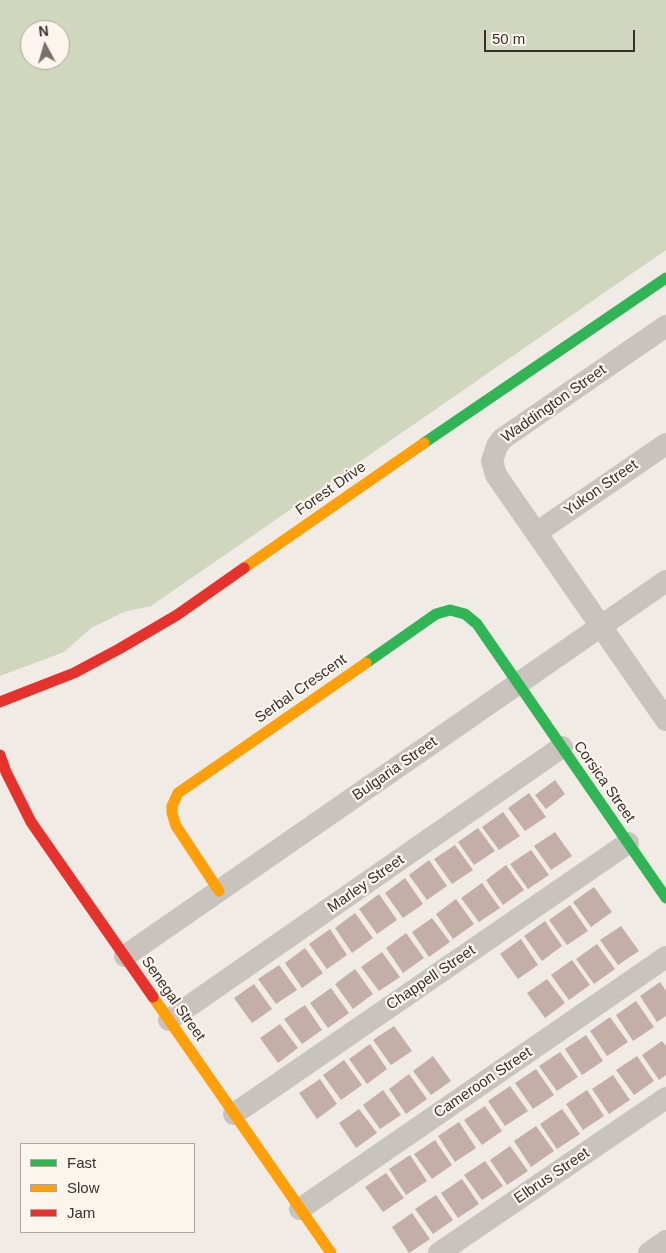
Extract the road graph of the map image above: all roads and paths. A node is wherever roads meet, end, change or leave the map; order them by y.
1 (666, 278) edge
2 (666, 326) edge
3 (666, 444) edge
4 (536, 533) junction
5 (666, 582) edge
6 (600, 626) junction
7 (518, 684) junction
8 (0, 702) edge
9 (666, 720) edge
10 (562, 747) junction
11 (0, 755) edge
12 (628, 843) junction
13 (219, 891) junction
14 (666, 898) edge
15 (125, 956) junction
16 (666, 957) edge
17 (169, 1020) junction
18 (666, 1098) edge
19 (234, 1114) junction
20 (300, 1208) junction
21 (666, 1241) edge
22 (331, 1253) edge
23 (439, 1253) edge
24 (649, 1253) edge

1 - 8 street, Forest Drive
2 - 4 street, Waddington Street
3 - 4 street, Yukon Street
4 - 6 street, Waddington Street
5 - 6 street, Bulgaria Street
6 - 7 street, Bulgaria Street
6 - 9 street, Waddington Street
7 - 10 street, Corsica Street
7 - 13 street, Bulgaria Street
7 - 13 street, Serbal Crescent
10 - 12 street, Corsica Street
10 - 17 street, Marley Street
11 - 15 street, Senegal Street
12 - 14 street, Corsica Street
12 - 19 street, Chappell Street
13 - 15 street, Bulgaria Street
15 - 17 street, Senegal Street
16 - 20 street, Cameroon Street
17 - 19 street, Senegal Street
18 - 23 street, Elbrus Street
19 - 20 street, Senegal Street
20 - 22 street, Senegal Street
21 - 24 street

